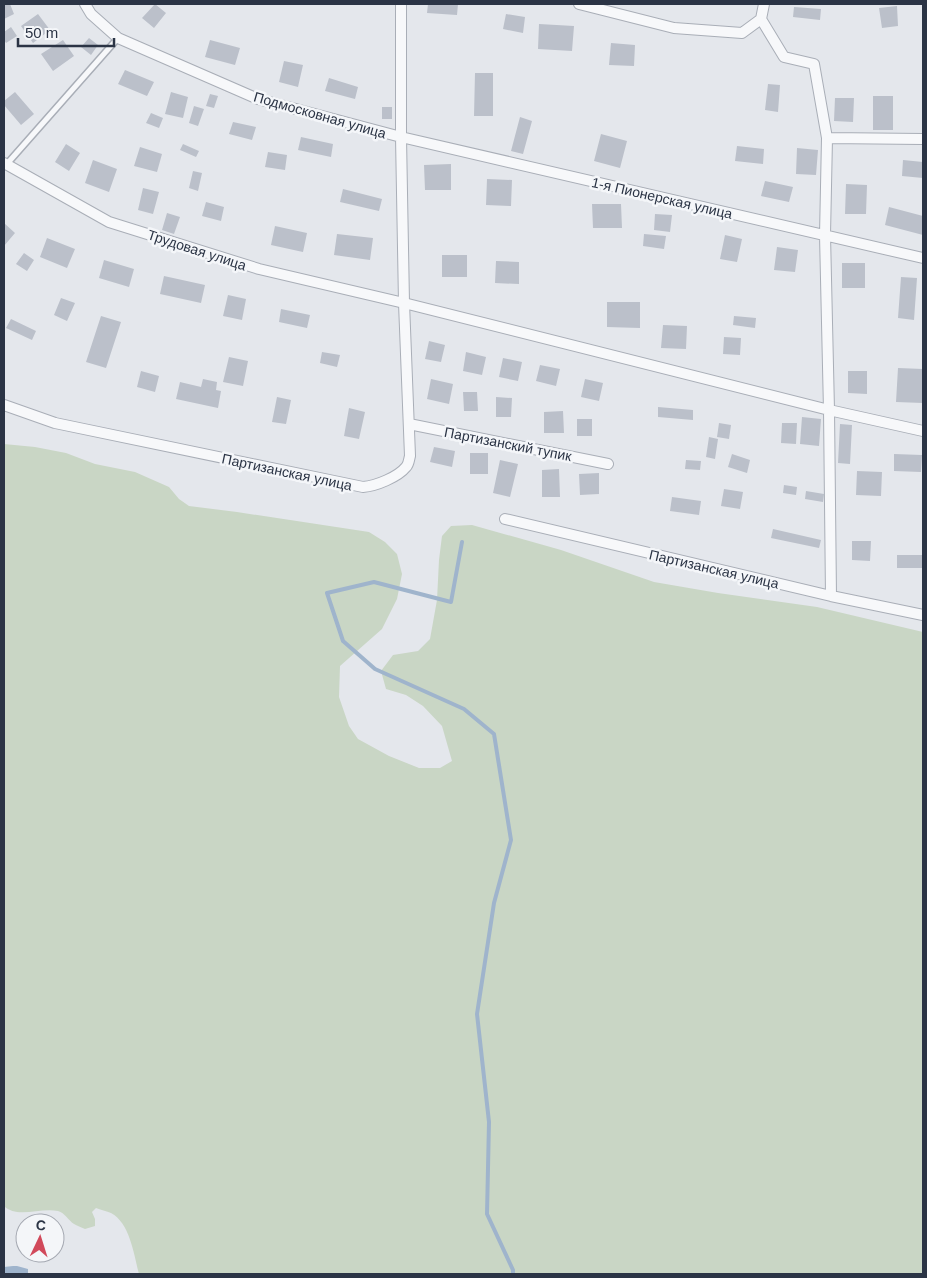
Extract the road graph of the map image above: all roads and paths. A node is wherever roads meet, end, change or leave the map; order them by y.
1 (85, 4) edge
2 (401, 4) edge
3 (579, 4) edge
4 (764, 4) edge
5 (761, 19) junction
6 (118, 38) junction
7 (401, 137) junction
8 (827, 138) junction
9 (923, 139) edge
10 (4, 165) edge
11 (825, 235) junction
12 (923, 258) edge
13 (404, 303) junction
14 (4, 405) edge
15 (829, 410) junction
16 (409, 424) junction
17 (923, 432) edge
18 (608, 464) dead end
19 (505, 519) dead end
20 (831, 596) junction
21 (923, 615) edge

1 - 6 street, Подмосковная улица
2 - 7 street, Партизанская улица
3 - 5 street
4 - 5 street
5 - 8 street
6 - 7 street, Подмосковная улица
6 - 10 lane
7 - 11 street, 1-я Пионерская улица
7 - 13 street, Партизанская улица
8 - 9 street
8 - 11 street
10 - 13 street, Трудовая улица
11 - 12 street, 1-я Пионерская улица
11 - 15 street
13 - 15 street
13 - 16 street, Партизанская улица
14 - 16 street, Партизанская улица
15 - 17 street
15 - 20 street
16 - 18 street, Партизанский тупик
19 - 20 street, Партизанская улица
20 - 21 street, Партизанская улица

